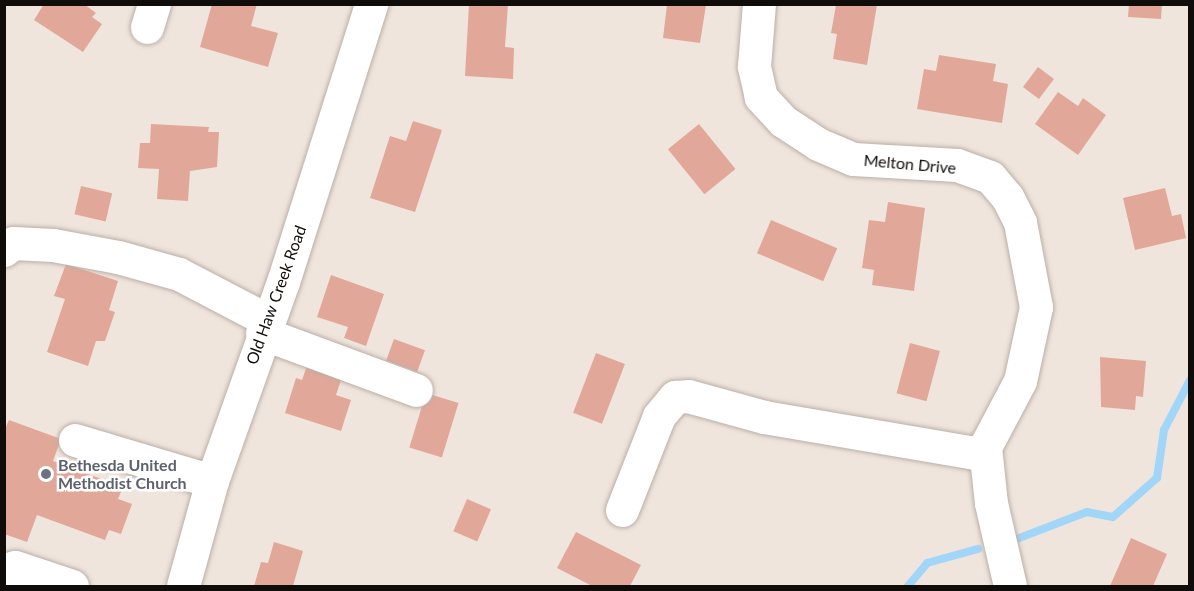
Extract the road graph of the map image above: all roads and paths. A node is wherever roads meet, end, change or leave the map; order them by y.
1 (371, 4) edge
2 (759, 4) edge
3 (4, 250) edge
4 (265, 326) junction
5 (416, 390) dead end
6 (75, 440) dead end
7 (985, 447) junction
8 (212, 481) junction
9 (622, 510) dead end
10 (4, 570) edge
11 (72, 586) edge
12 (183, 586) edge
13 (1010, 586) edge

1 - 4 street, Old Haw Creek Road
2 - 7 street, Melton Drive
3 - 4 street
4 - 5 street
4 - 8 street, Old Haw Creek Road
6 - 8 street
7 - 9 street
7 - 13 street
8 - 12 street, Old Haw Creek Road
10 - 11 street

